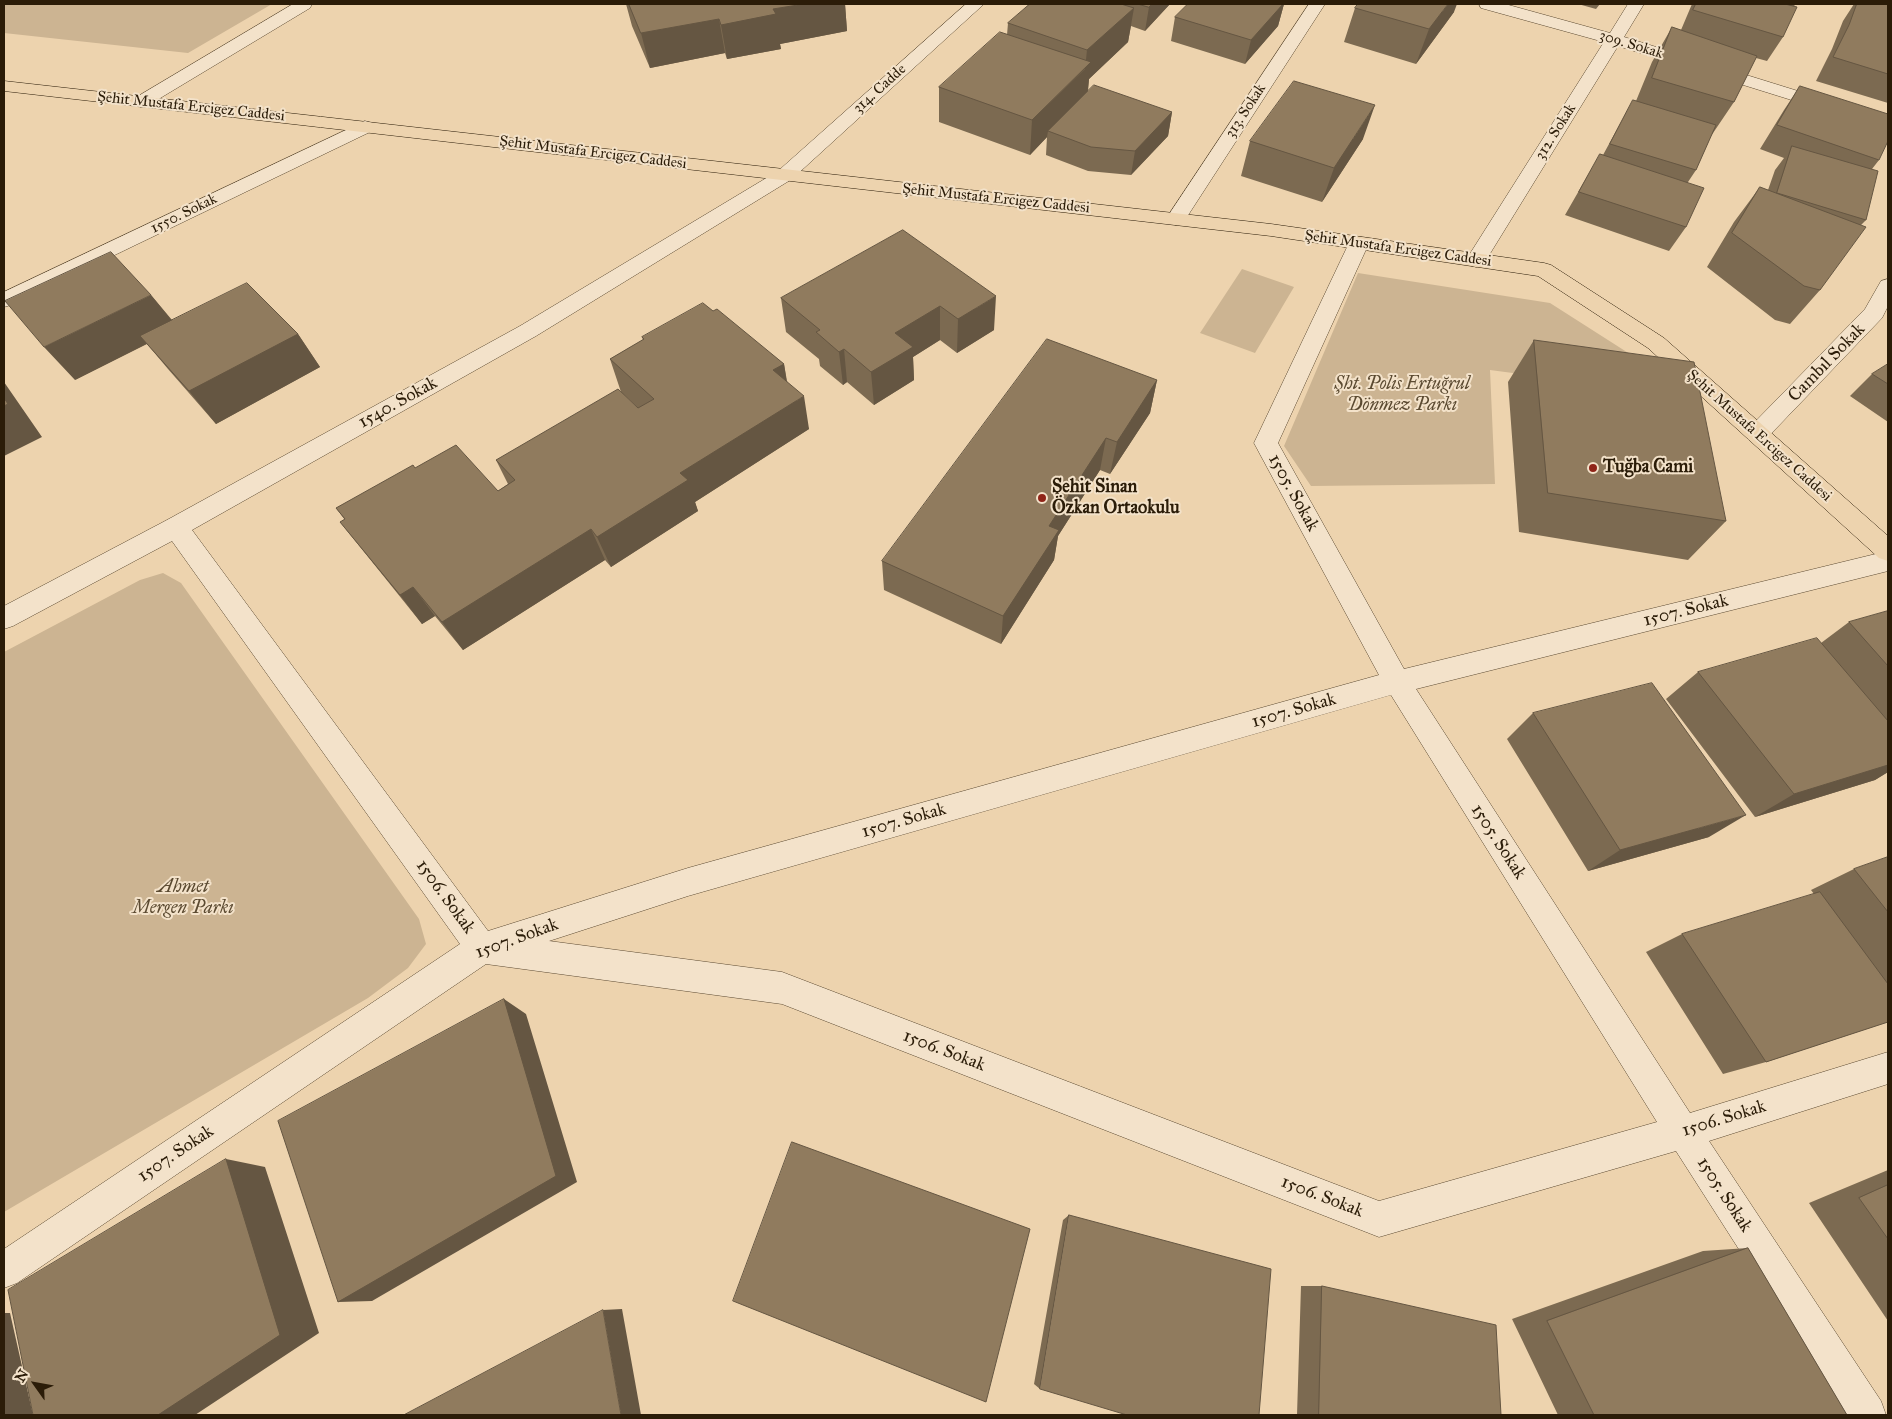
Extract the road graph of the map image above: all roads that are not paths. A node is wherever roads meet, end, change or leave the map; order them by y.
1 (304, 4) edge
2 (976, 4) edge
3 (1317, 4) edge
4 (1487, 4) edge
5 (1636, 4) edge
6 (1614, 39) junction
7 (4, 86) edge
8 (141, 102) junction
9 (1888, 126) edge
10 (365, 127) junction
11 (785, 175) junction
12 (1176, 219) junction
13 (1359, 243) junction
14 (1476, 260) junction
15 (1888, 286) edge
16 (4, 300) edge
17 (1757, 434) junction
18 (176, 527) junction
19 (1888, 551) edge
20 (1888, 561) edge
21 (4, 618) edge
22 (1396, 682) junction
23 (482, 948) junction
24 (1888, 1068) edge
25 (1684, 1132) junction
26 (4, 1270) edge
27 (1867, 1415) edge

1 - 8 street
2 - 11 street, 314. Cadde
3 - 12 street, 313. Sokak
4 - 6 street, 309. Sokak
5 - 6 street, 312. Sokak
6 - 9 street, 309. Sokak
6 - 14 street, 312. Sokak
7 - 8 main road, Şehit Mustafa Ercigez Caddesi
8 - 10 main road, Şehit Mustafa Ercigez Caddesi
10 - 11 main road, Şehit Mustafa Ercigez Caddesi
10 - 16 street, 1550. Sokak
11 - 12 main road, Şehit Mustafa Ercigez Caddesi
11 - 18 street, 1540. Sokak
12 - 13 main road, Şehit Mustafa Ercigez Caddesi
13 - 14 main road, Şehit Mustafa Ercigez Caddesi
13 - 22 street, 1505. Sokak
14 - 17 main road, Şehit Mustafa Ercigez Caddesi
15 - 17 street, Cambıl Sokak
17 - 19 main road, Şehit Mustafa Ercigez Caddesi
18 - 21 street, 1540. Sokak
18 - 23 street, 1506. Sokak
20 - 22 street, 1507. Sokak
22 - 23 street, 1507. Sokak
22 - 25 street, 1505. Sokak
23 - 25 street, 1506. Sokak
23 - 26 street, 1507. Sokak
24 - 25 street, 1506. Sokak
25 - 27 street, 1505. Sokak

